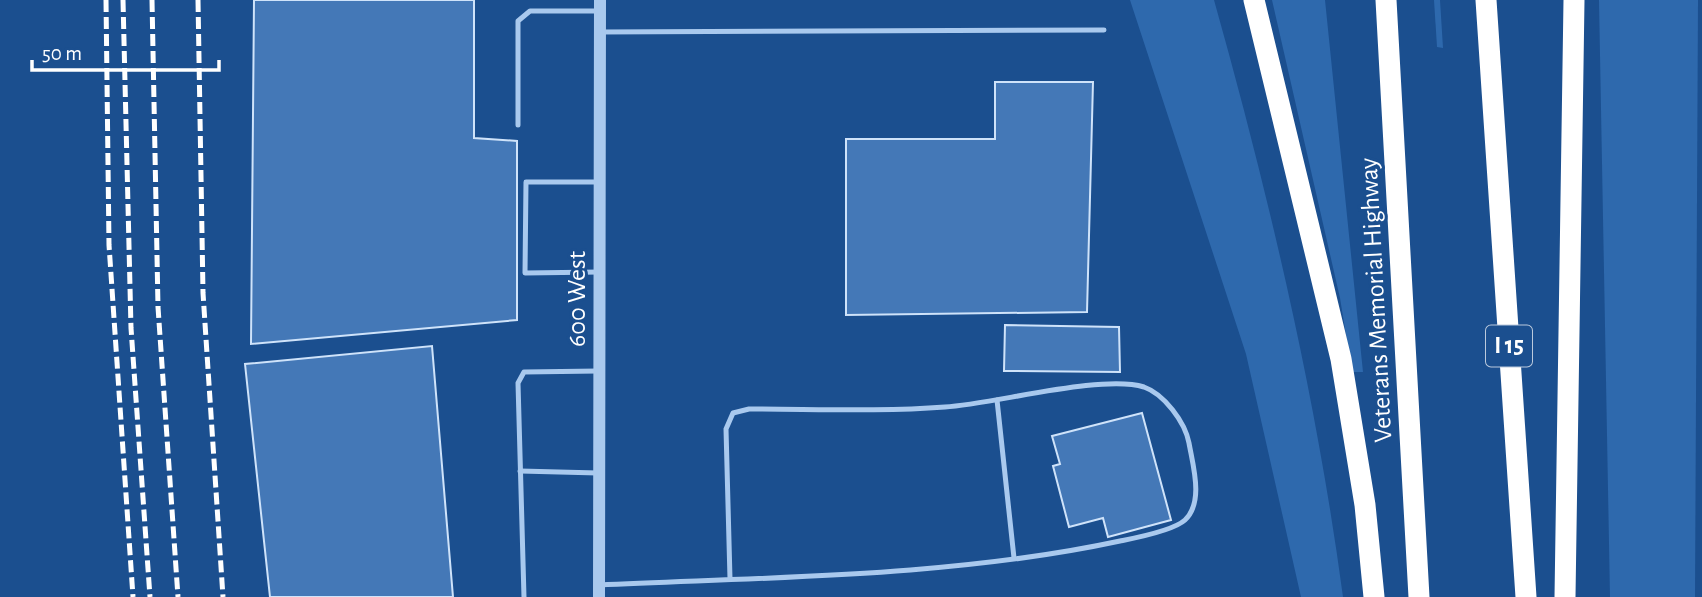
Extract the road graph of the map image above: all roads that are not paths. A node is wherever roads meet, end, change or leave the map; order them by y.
1 (1254, 0) edge
2 (1374, 0) edge
3 (1386, 0) edge
4 (1486, 0) edge
5 (1574, 0) edge
6 (600, 6) edge
7 (1104, 30) dead end
8 (600, 32) junction
9 (518, 125) dead end
10 (1397, 162) junction
11 (600, 182) junction
12 (600, 272) junction
13 (600, 371) junction
14 (997, 400) junction
15 (520, 471) junction
16 (600, 473) junction
17 (1014, 558) junction
18 (730, 579) junction
19 (599, 591) edge
20 (524, 597) edge
21 (1374, 597) edge
22 (1419, 597) edge
23 (1526, 597) edge
24 (1565, 597) edge

1 - 21 highway
2 - 10 highway
3 - 10 highway, Veterans Memorial Highway
4 - 23 highway, I 15
5 - 24 highway
6 - 8 street, 600 West
6 - 9 lane
7 - 8 lane
8 - 11 street, 600 West
10 - 22 highway, Veterans Memorial Highway
11 - 12 street, 600 West
11 - 12 lane
12 - 13 street, 600 West
13 - 15 lane
13 - 16 street, 600 West
14 - 17 lane
14 - 17 lane
14 - 18 lane
15 - 16 lane
15 - 20 lane
16 - 19 street, 600 West
17 - 18 lane
18 - 19 lane

